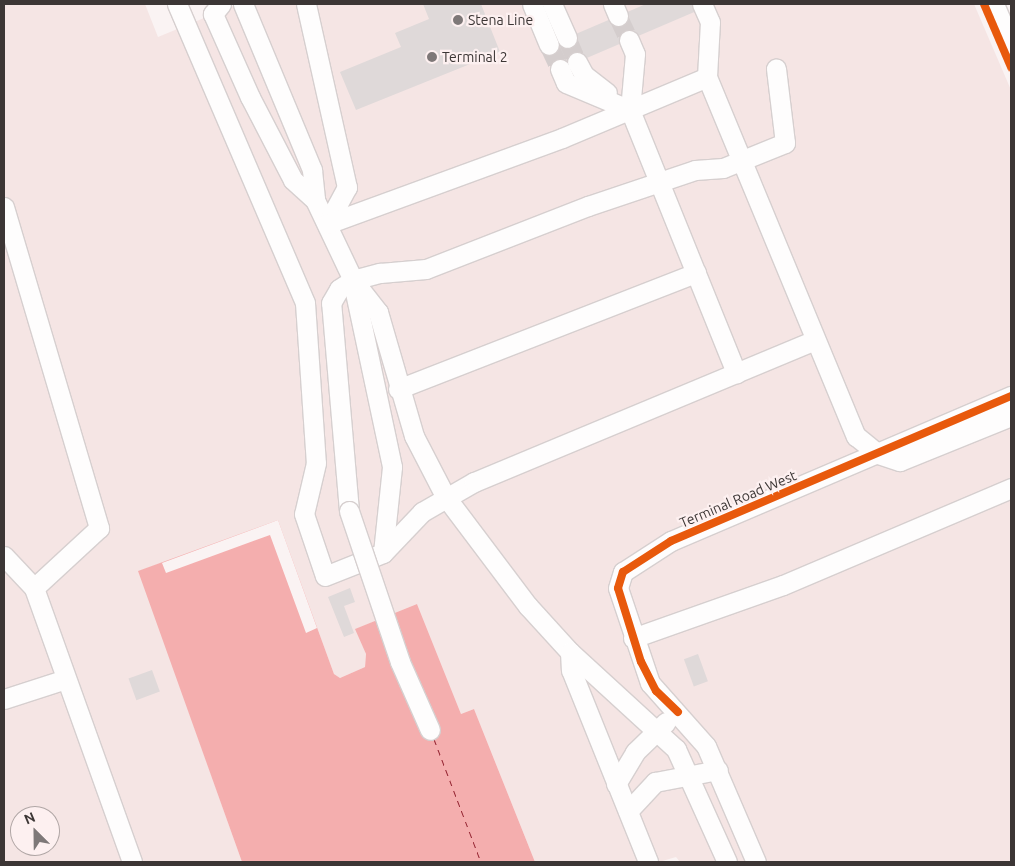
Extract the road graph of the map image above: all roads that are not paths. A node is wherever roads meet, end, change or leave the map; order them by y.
1 (178, 4) edge
2 (221, 4) edge
3 (243, 4) edge
4 (306, 4) edge
5 (532, 4) edge
6 (552, 4) edge
7 (702, 4) edge
8 (994, 4) edge
9 (567, 38) tunnel mouth
10 (629, 40) tunnel mouth
11 (1011, 44) edge
12 (549, 45) tunnel mouth
13 (577, 62) tunnel mouth
14 (560, 69) tunnel mouth
15 (776, 69) dead end
16 (707, 77) junction
17 (630, 110) junction
18 (731, 165) junction
19 (660, 181) junction
20 (315, 200) junction
21 (4, 207) edge
22 (328, 224) junction
23 (696, 273) junction
24 (353, 280) junction
25 (815, 340) junction
26 (736, 373) junction
27 (398, 389) junction
28 (1011, 396) edge
29 (1011, 416) edge
30 (878, 454) junction
31 (1011, 488) edge
32 (445, 496) junction
33 (383, 552) junction
34 (4, 556) edge
35 (34, 588) junction
36 (633, 638) junction
37 (570, 652) junction
38 (66, 679) junction
39 (4, 699) edge
40 (678, 712) junction
41 (430, 730) dead end
42 (658, 730) junction
43 (718, 770) junction
44 (691, 775) junction
45 (616, 784) junction
46 (628, 811) junction
47 (132, 862) edge
48 (648, 862) edge
49 (727, 862) edge
50 (756, 862) edge

1 - 33 street
2 - 20 street
3 - 20 street
4 - 22 street
5 - 12 street
6 - 9 street
7 - 16 street
8 - 11 street
10 - 17 street
13 - 17 street
14 - 17 street
15 - 18 street
16 - 17 street
16 - 18 street
17 - 19 street
17 - 22 street
18 - 19 street
18 - 25 street
19 - 23 street
19 - 24 street
20 - 22 street
21 - 35 street
22 - 24 street
23 - 26 street
23 - 27 street
24 - 27 street
24 - 33 street
24 - 41 street, bridge
25 - 26 street
25 - 30 street
26 - 32 street
27 - 32 street
28 - 30 street, Terminal Road West
29 - 30 street
30 - 36 street, Terminal Road West
31 - 36 street
32 - 33 street
32 - 37 street
34 - 35 street
35 - 38 street
36 - 40 street, Terminal Road West
37 - 42 street
37 - 45 street
38 - 39 street
38 - 47 street
40 - 42 street
40 - 43 street, Terminal Road West
42 - 44 street
42 - 45 street
43 - 44 street
43 - 50 street, Terminal Road West
44 - 46 street
44 - 49 street
45 - 46 street
46 - 48 street

